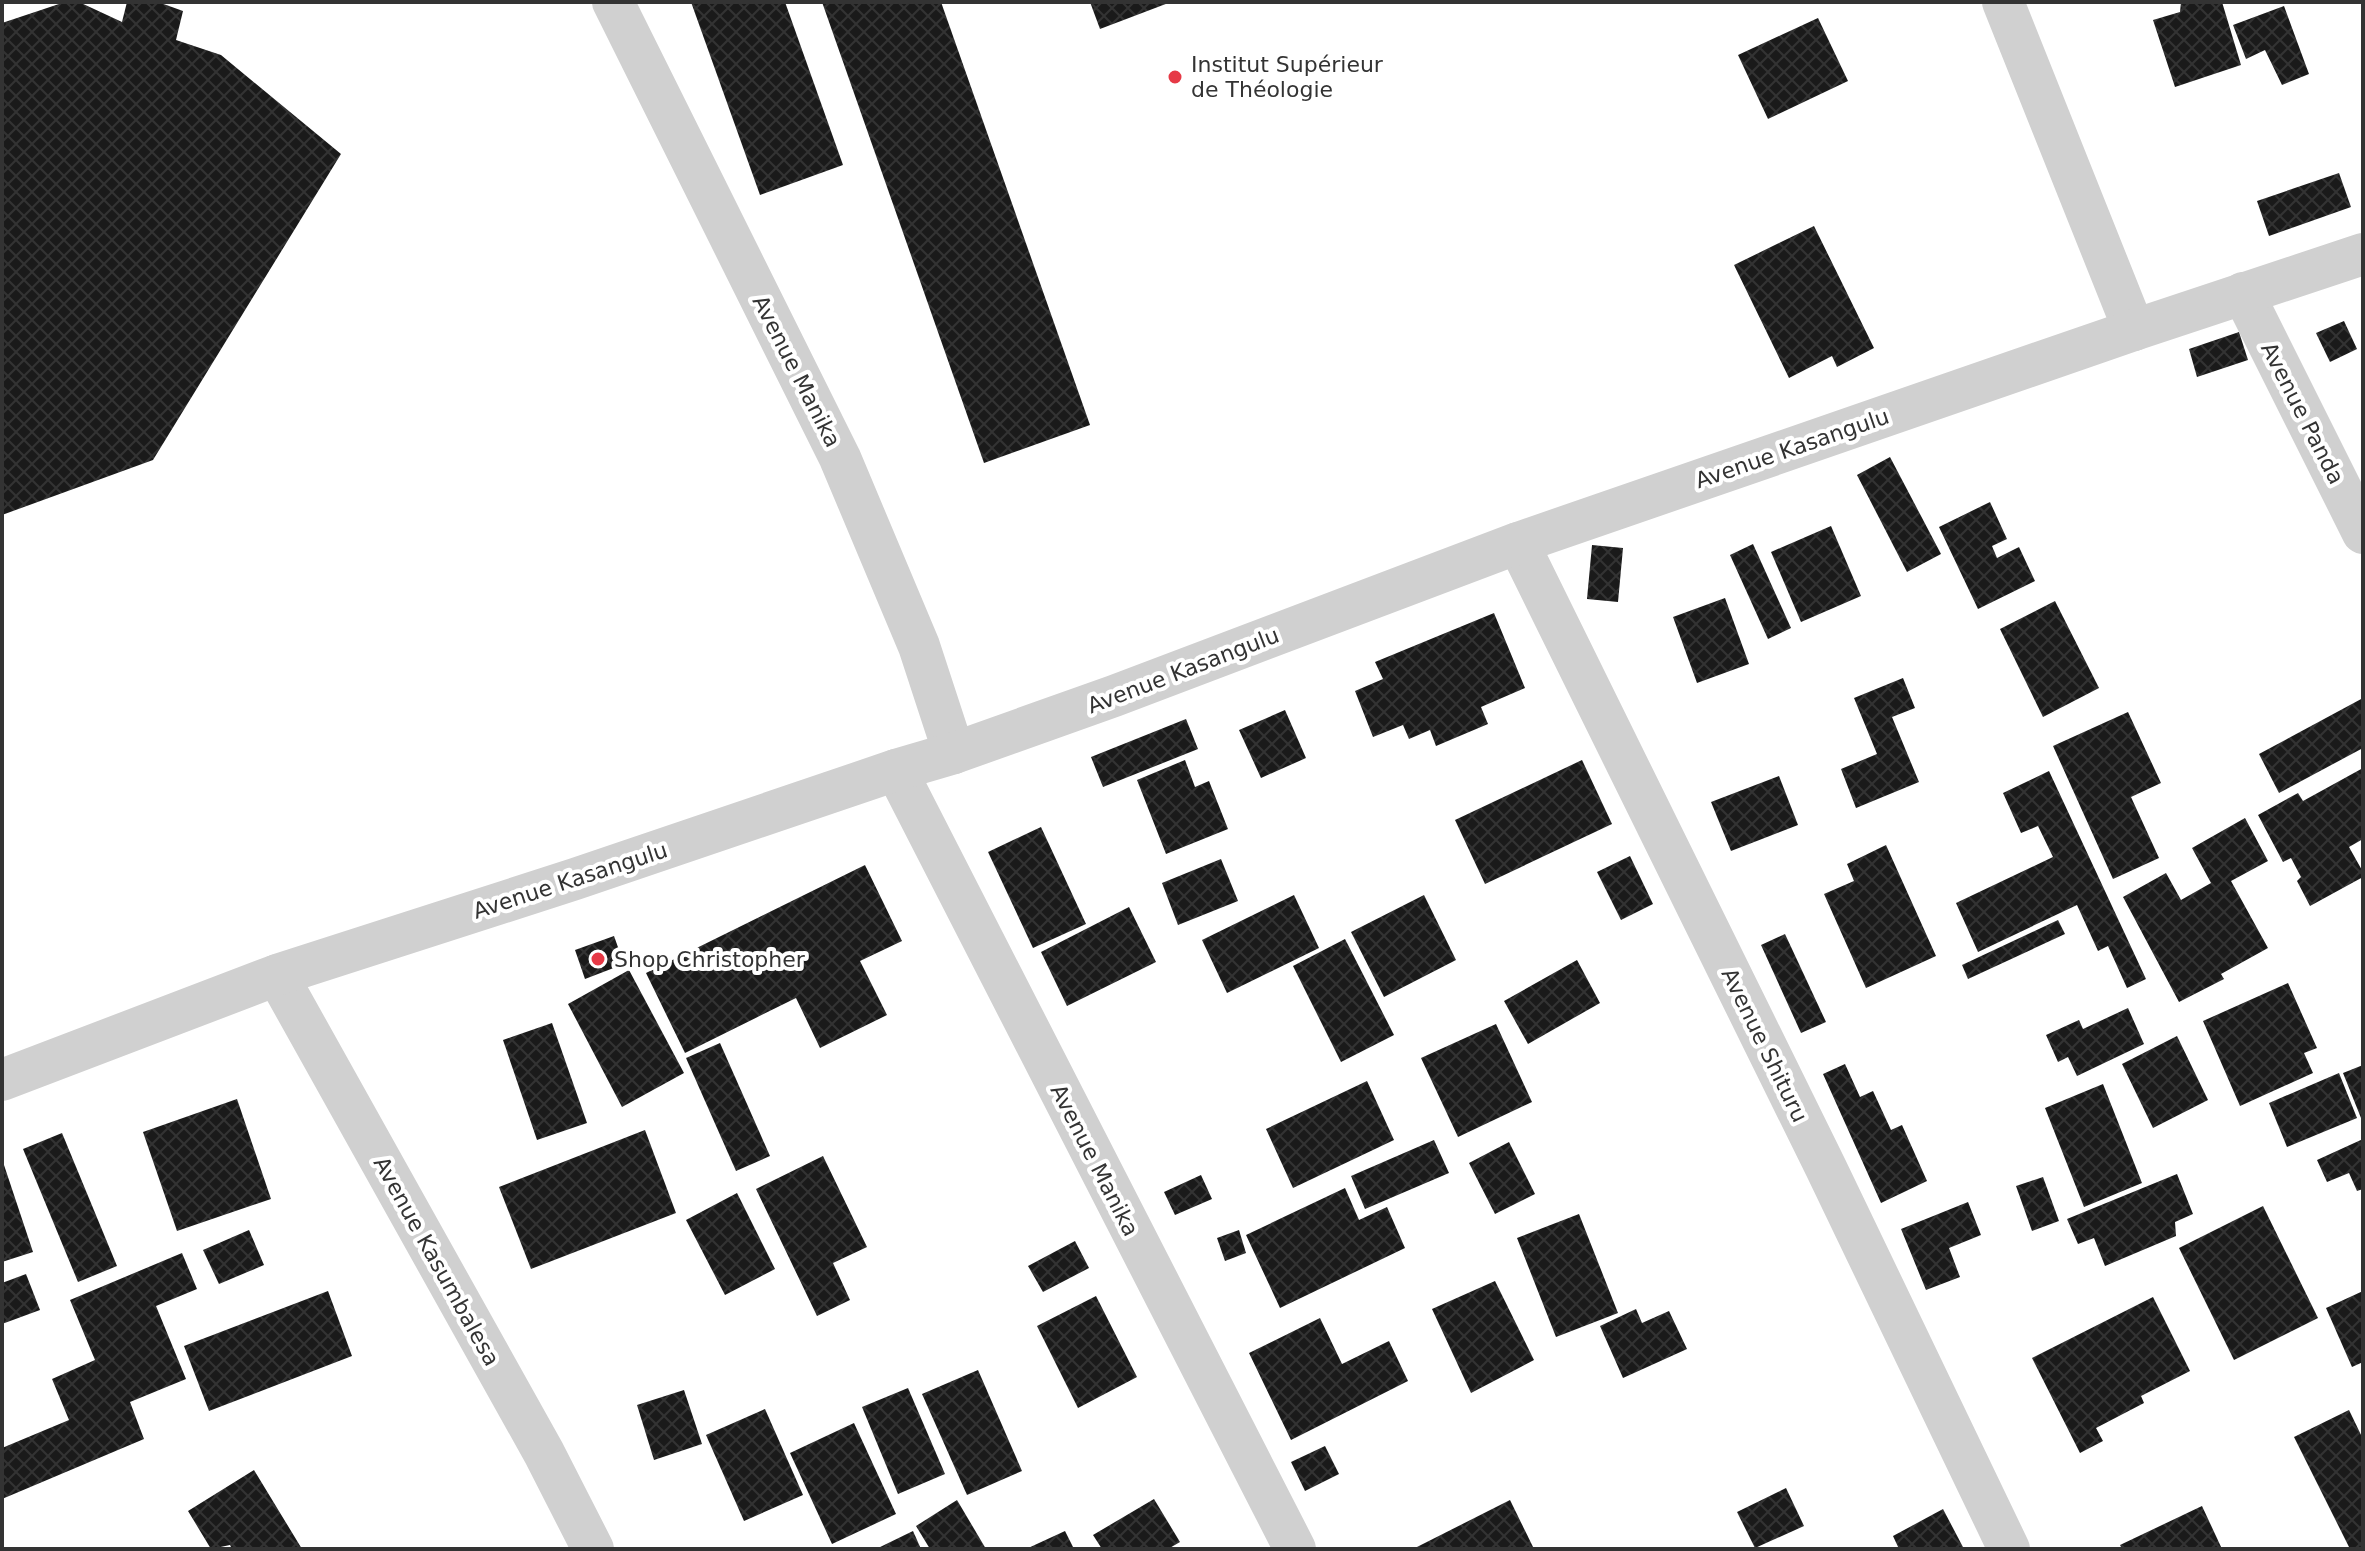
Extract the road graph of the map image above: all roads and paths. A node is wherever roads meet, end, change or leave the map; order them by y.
1 (613, 2) edge
2 (2003, 2) edge
3 (2363, 254) edge
4 (2243, 293) junction
5 (2134, 330) junction
6 (2363, 533) edge
7 (1518, 543) junction
8 (954, 753) junction
9 (896, 770) junction
10 (277, 975) junction
11 (2, 1080) edge
12 (593, 1549) edge
13 (1295, 1549) edge
14 (2009, 1549) edge

1 - 8 street, Avenue Manika
2 - 5 street
3 - 4 street, Avenue Kasangulu
4 - 5 street, Avenue Kasangulu
4 - 6 street, Avenue Panda
5 - 7 street, Avenue Kasangulu
7 - 8 street, Avenue Kasangulu
7 - 14 street, Avenue Shituru
8 - 9 street, Avenue Kasangulu
9 - 10 street, Avenue Kasangulu
9 - 13 street, Avenue Manika
10 - 11 street, Avenue Kasangulu
10 - 12 street, Avenue Kasumbalesa

